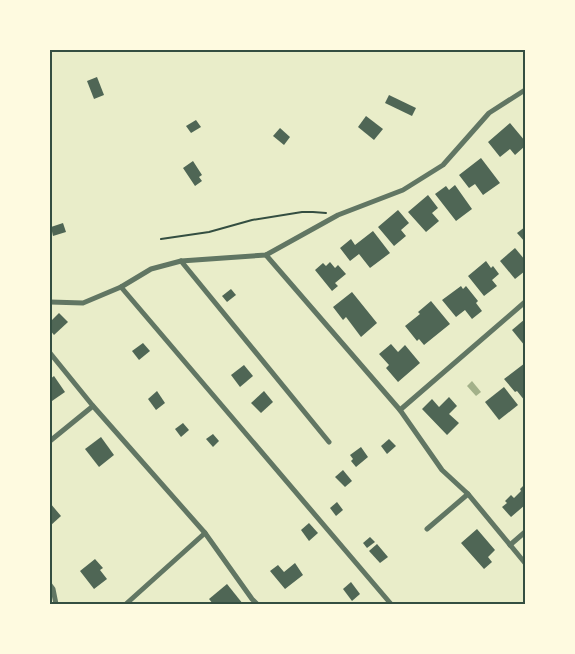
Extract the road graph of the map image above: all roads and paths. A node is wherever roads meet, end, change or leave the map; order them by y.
1 (525, 90) edge
2 (338, 215) junction
3 (161, 238) dead end
4 (266, 255) junction
5 (180, 261) junction
6 (120, 287) junction
7 (50, 302) edge
8 (525, 302) edge
9 (50, 353) edge
10 (93, 406) junction
11 (400, 410) junction
12 (50, 441) edge
13 (329, 442) dead end
14 (468, 494) junction
15 (427, 529) dead end
16 (525, 532) edge
17 (205, 533) junction
18 (510, 545) junction
19 (525, 563) edge
20 (50, 585) edge
21 (56, 604) edge
22 (126, 604) edge
23 (258, 604) edge
24 (391, 604) edge

1 - 2 street
2 - 3 path
2 - 4 street
4 - 5 street
4 - 11 street
5 - 6 street
5 - 13 street
6 - 7 street
6 - 24 street
8 - 11 street
9 - 10 street
10 - 12 street
10 - 17 street
11 - 14 street
14 - 15 street
14 - 18 street
16 - 18 street
17 - 22 street
17 - 23 street
18 - 19 street
20 - 21 street

